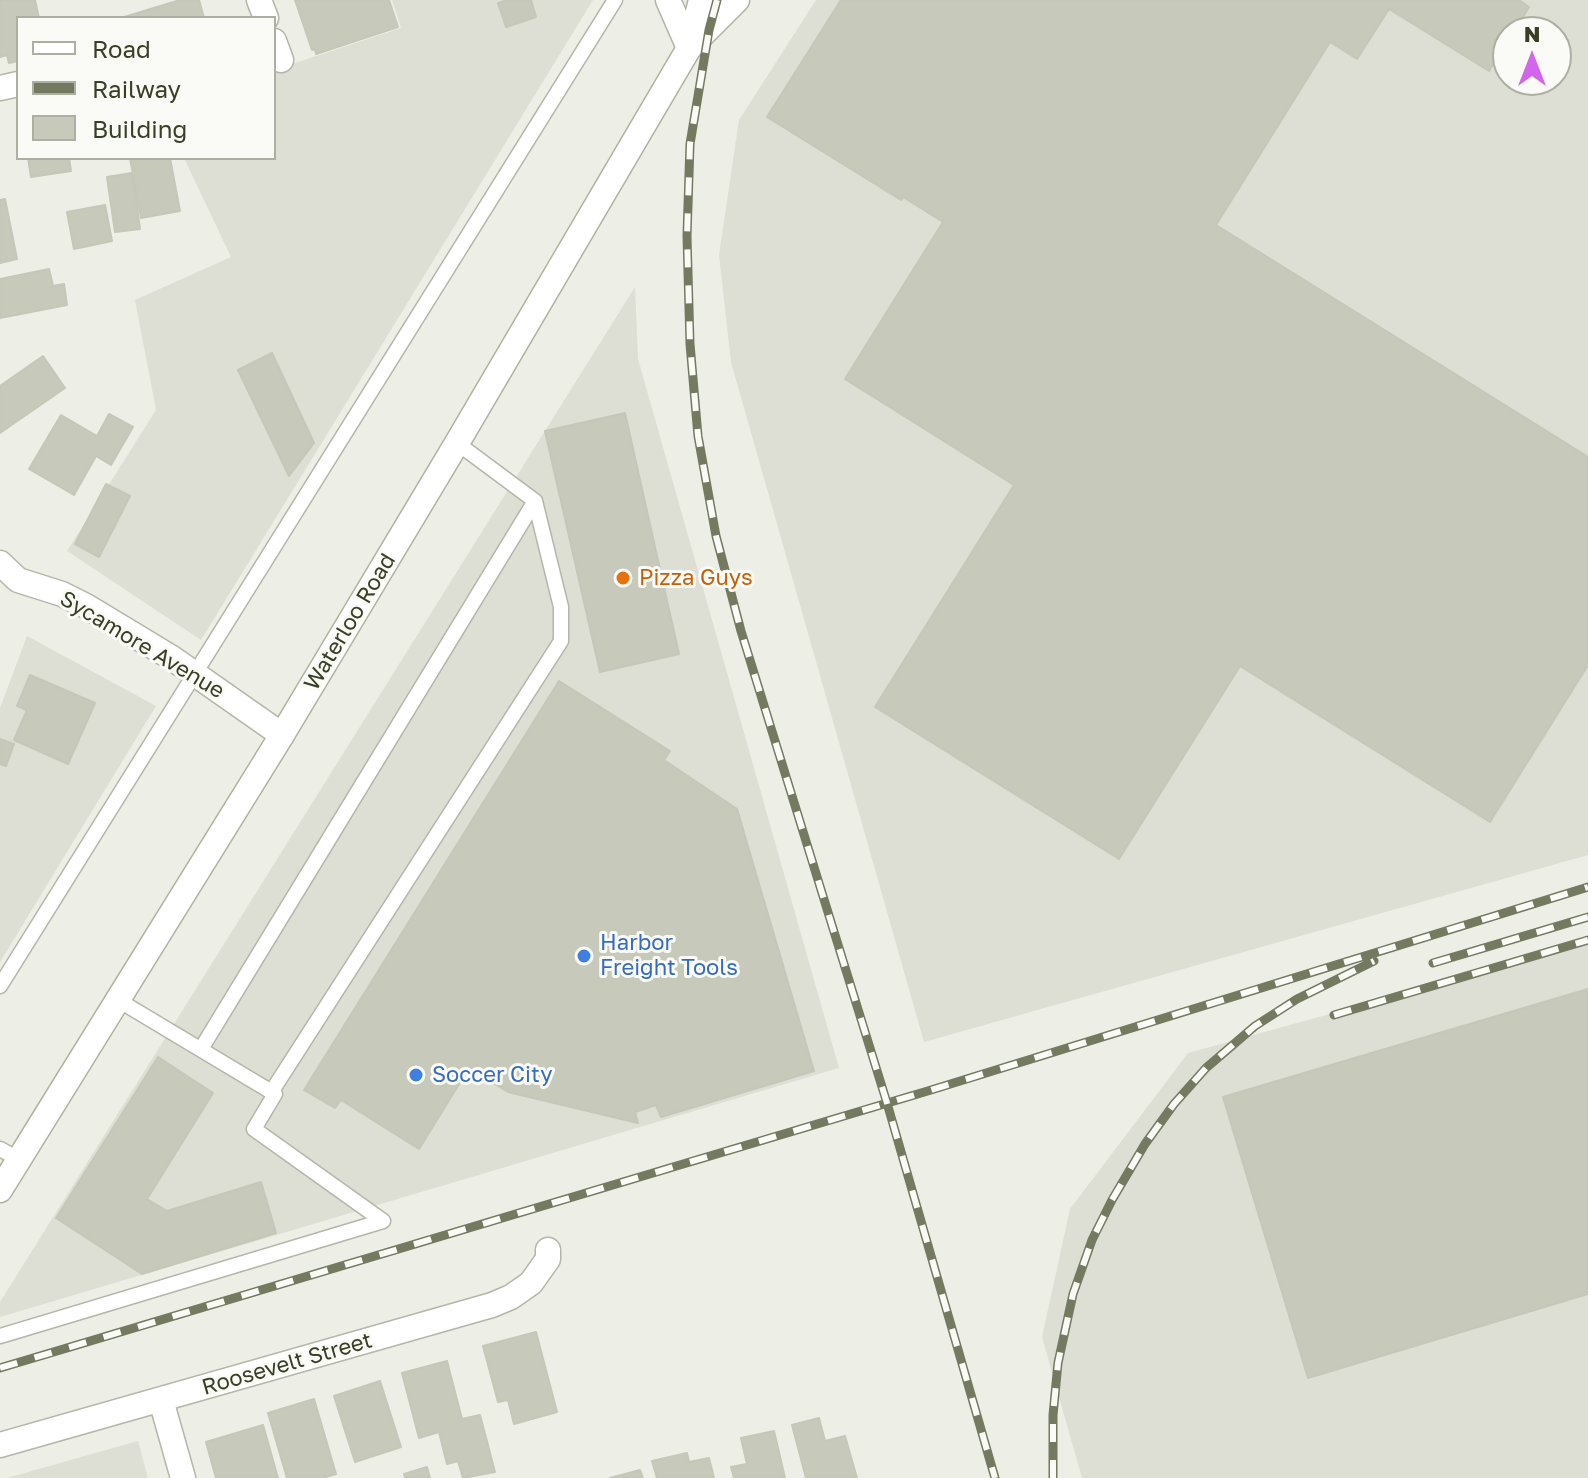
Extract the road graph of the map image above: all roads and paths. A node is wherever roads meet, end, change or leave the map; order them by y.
1 (615, 0) edge
2 (668, 0) edge
3 (701, 0) edge
4 (737, 0) edge
5 (689, 48) junction
6 (457, 443) junction
7 (535, 501) junction
8 (6, 576) edge
9 (195, 674) junction
10 (282, 735) junction
11 (0, 986) edge
12 (118, 1000) junction
13 (201, 1049) junction
14 (272, 1091) junction
15 (10, 1155) edge
16 (0, 1190) edge
17 (548, 1250) dead end
18 (0, 1336) edge
19 (161, 1400) junction
20 (0, 1445) edge
21 (183, 1478) edge

1 - 9 lane
2 - 5 main road
3 - 5 main road, Waterloo Road
4 - 5 main road, Waterloo Road
5 - 6 main road, Waterloo Road
6 - 7 lane
6 - 10 main road, Waterloo Road
7 - 13 lane
7 - 14 lane
8 - 9 main road, Sycamore Avenue
9 - 10 main road, Sycamore Avenue
9 - 11 lane
10 - 12 main road, Waterloo Road
12 - 13 lane
12 - 15 main road, Waterloo Road
13 - 14 lane
14 - 18 lane
15 - 16 main road, Waterloo Road
17 - 19 main road, Roosevelt Street
19 - 20 main road, Roosevelt Street
19 - 21 main road

